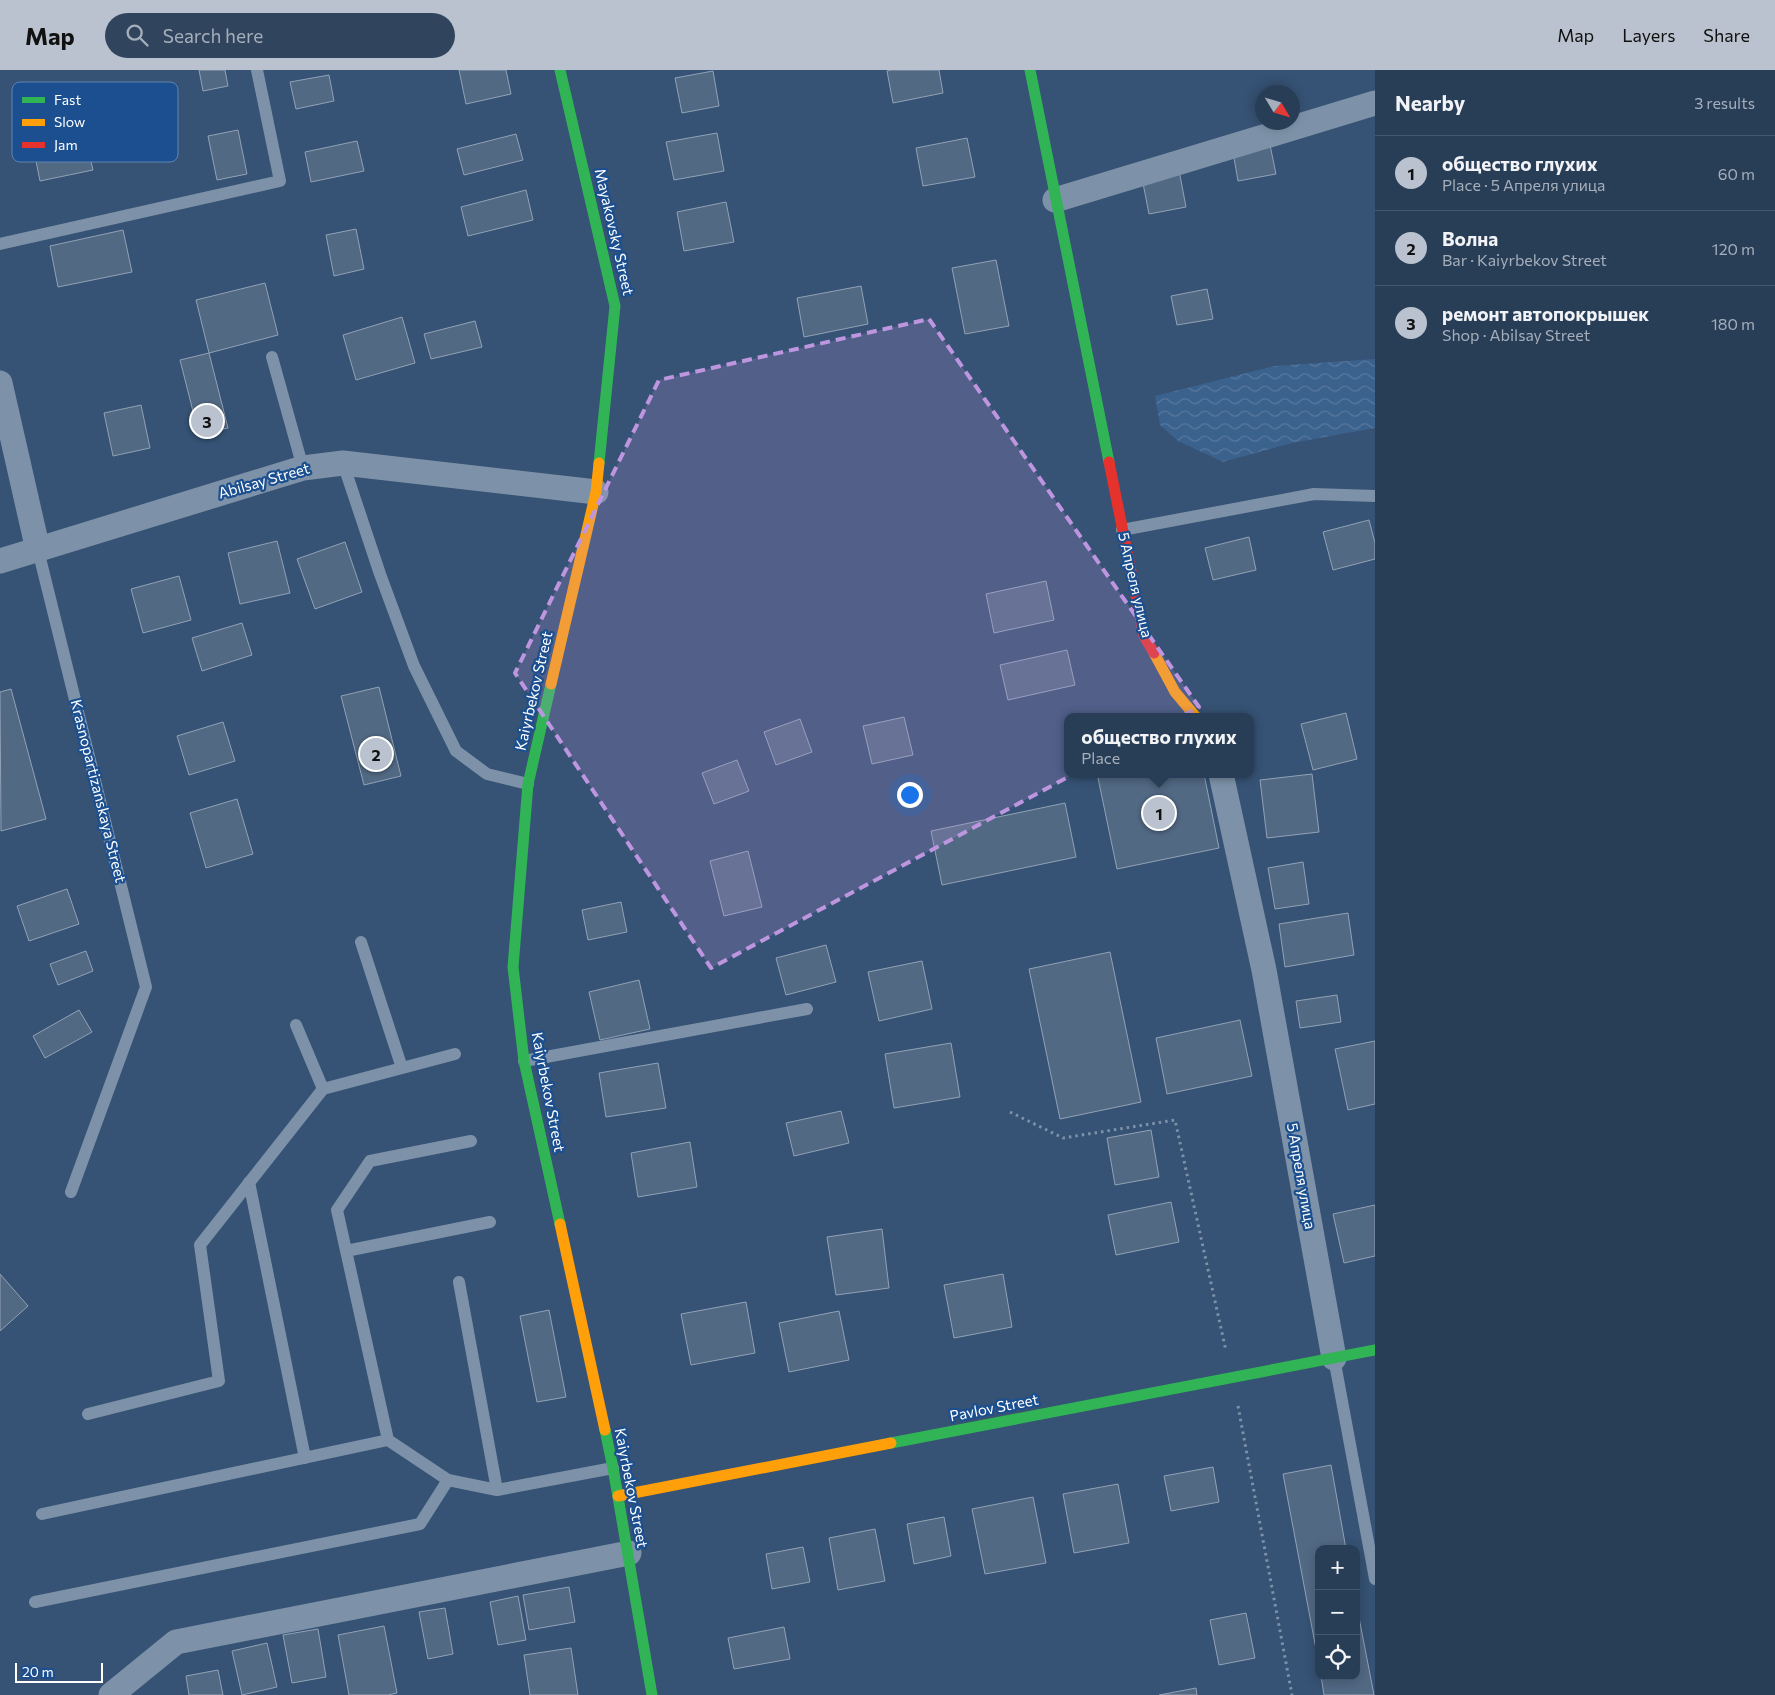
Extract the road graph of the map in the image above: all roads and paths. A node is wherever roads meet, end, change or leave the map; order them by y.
1 (257, 70) edge
2 (560, 70) edge
3 (1030, 70) edge
4 (1375, 103) edge
5 (1055, 200) junction
6 (0, 244) edge
7 (272, 357) dead end
8 (0, 383) edge
9 (343, 463) junction
10 (303, 468) junction
11 (596, 492) junction
12 (1375, 496) edge
13 (1122, 530) junction
14 (38, 550) junction
15 (0, 561) edge
16 (1193, 713) edge
17 (1222, 778) edge
18 (528, 784) junction
19 (361, 942) dead end
20 (807, 1009) dead end
21 (296, 1025) dead end
22 (455, 1054) dead end
23 (524, 1061) junction
24 (402, 1068) junction
25 (323, 1089) junction
26 (1010, 1112) dead end
27 (470, 1140) dead end
28 (249, 1182) junction
29 (71, 1192) dead end
30 (490, 1222) dead end
31 (346, 1251) junction
32 (459, 1282) dead end
33 (1375, 1350) edge
34 (1334, 1358) junction
35 (1232, 1376) junction
36 (88, 1414) dead end
37 (388, 1440) junction
38 (305, 1458) junction
39 (613, 1468) junction
40 (448, 1480) junction
41 (497, 1490) junction
42 (618, 1496) junction
43 (42, 1514) dead end
44 (629, 1553) junction
45 (1375, 1579) edge
46 (35, 1602) dead end
47 (111, 1695) edge
48 (652, 1695) edge
49 (1292, 1695) edge

1 - 6 lane
2 - 11 main road, Mayakovsky Street
3 - 5 main road, 5 Апреля улица
4 - 5 street
5 - 13 main road, 5 Апреля улица
7 - 10 lane
8 - 14 street, Krasnopartizanskaya Street
9 - 10 street, Abilsay Street
9 - 11 street, Abilsay Street
9 - 18 lane
10 - 14 street, Abilsay Street
11 - 18 main road, Kaiyrbekov Street
12 - 13 lane
13 - 16 main road, 5 Апреля улица
14 - 15 street, Abilsay Street
14 - 29 lane, Krasnopartizanskaya Street
17 - 34 street, 5 Апреля улица
18 - 23 main road, Kaiyrbekov Street
19 - 24 lane
20 - 23 lane
21 - 25 lane
22 - 24 lane
23 - 39 main road, Kaiyrbekov Street
24 - 25 lane
25 - 28 lane
26 - 35 path
27 - 31 lane
28 - 36 lane
28 - 38 lane
30 - 31 lane
31 - 37 lane
32 - 41 lane
33 - 34 main road, Pavlov Street
34 - 35 main road, Pavlov Street
34 - 45 lane, 5 Апреля улица
35 - 42 main road, Pavlov Street
35 - 49 path
37 - 38 lane
37 - 40 lane
38 - 43 lane
39 - 41 lane
39 - 42 main road, Kaiyrbekov Street
40 - 41 lane
40 - 46 lane
42 - 44 main road, Kaiyrbekov Street
44 - 47 street
44 - 48 main road, Kaiyrbekov Street

